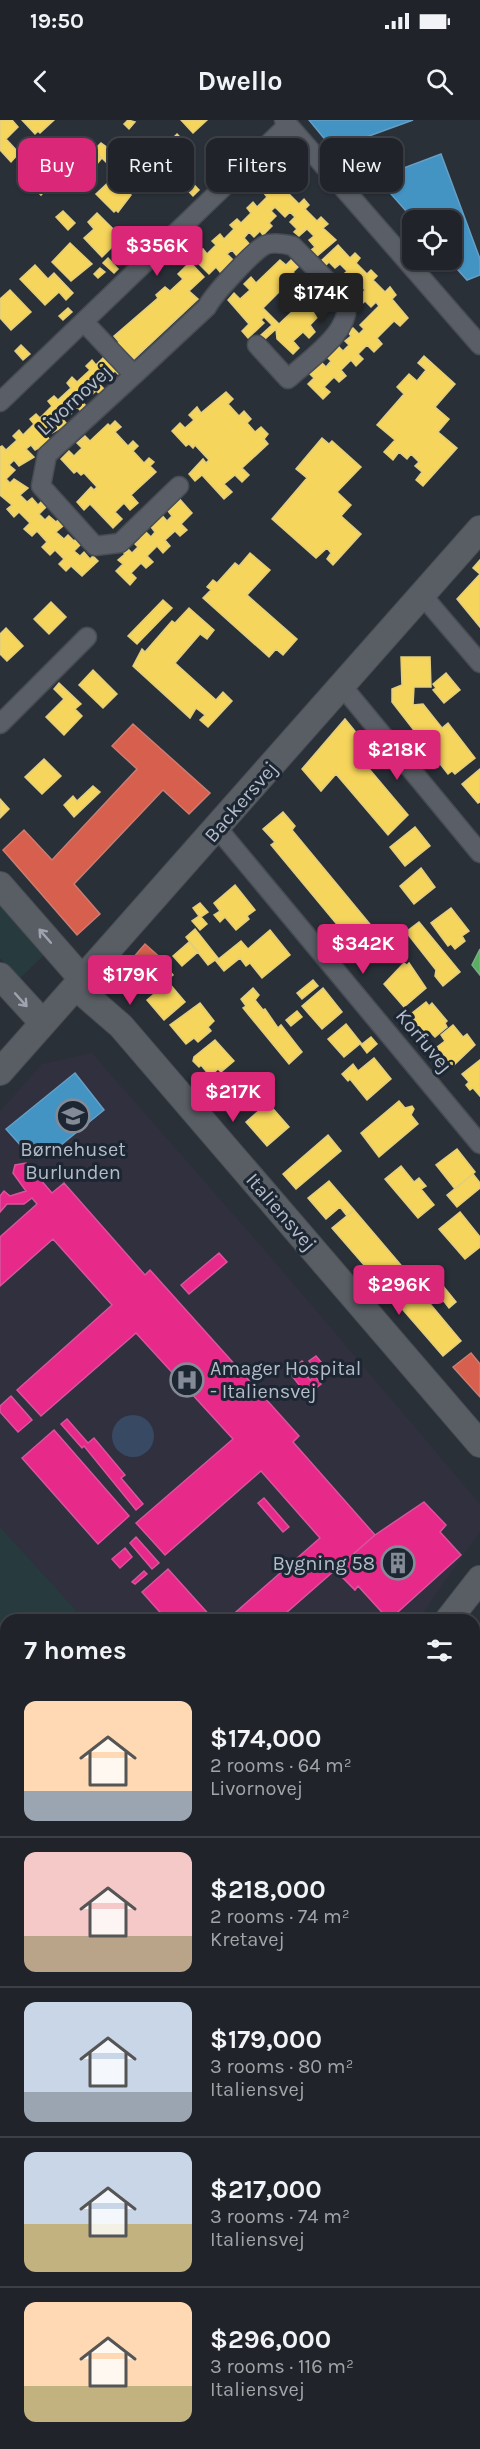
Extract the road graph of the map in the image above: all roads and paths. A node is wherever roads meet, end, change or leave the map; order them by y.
1 (286, 123) edge
2 (84, 322) junction
3 (257, 345) dead end
4 (480, 345) edge
5 (134, 375) junction
6 (0, 402) edge
7 (179, 486) dead end
8 (480, 529) edge
9 (422, 595) junction
10 (87, 637) dead end
11 (480, 663) edge
12 (342, 687) junction
13 (0, 724) edge
14 (218, 829) junction
15 (480, 853) edge
16 (0, 885) edge
17 (0, 976) edge
18 (79, 983) junction
19 (43, 1023) junction
20 (0, 1072) edge
21 (480, 1144) edge
22 (480, 1444) edge
23 (480, 1579) edge
24 (453, 1614) edge

1 - 2 street
1 - 4 street
2 - 5 street, Livornovej
2 - 6 street
3 - 5 street, Livornovej
5 - 7 street, Livornovej
8 - 9 street, Backersvej
9 - 11 street
9 - 12 street, Backersvej
10 - 13 street
12 - 14 street, Backersvej
12 - 15 street
14 - 18 street, Backersvej
14 - 21 street, Korfuvej
18 -> 16 street, Italiensvej
17 -> 19 street
18 - 19 street, Backersvej
18 - 22 street, Italiensvej
19 - 20 street, Backersvej
23 - 24 street

